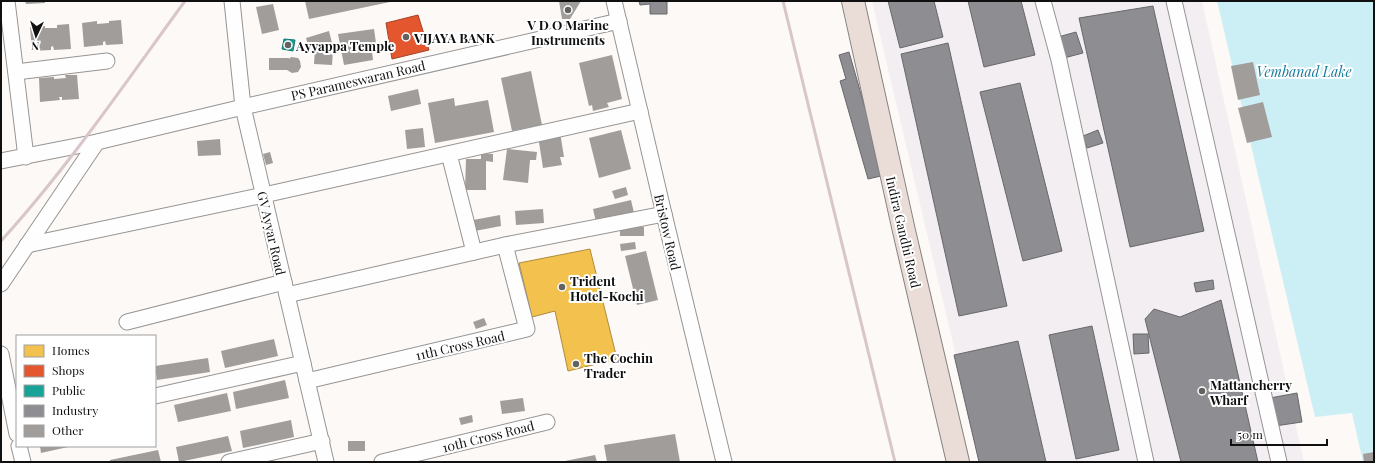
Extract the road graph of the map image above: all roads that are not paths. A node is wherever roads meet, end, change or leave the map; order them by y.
1 (7, 1) edge
2 (232, 1) edge
3 (614, 1) edge
4 (853, 1) edge
5 (1043, 1) edge
6 (1174, 1) edge
7 (619, 21) junction
8 (107, 61) dead end
9 (16, 72) junction
10 (243, 107) junction
11 (640, 111) junction
12 (97, 142) junction
13 (449, 154) junction
14 (26, 157) junction
15 (1, 161) edge
16 (264, 195) junction
17 (664, 214) junction
18 (505, 245) junction
19 (27, 246) junction
20 (474, 252) junction
21 (1, 284) edge
22 (286, 289) junction
23 (127, 322) dead end
24 (1, 354) edge
25 (303, 363) junction
26 (307, 381) junction
27 (156, 396) edge
28 (547, 422) dead end
29 (16, 424) edge
30 (322, 441) junction
31 (20, 447) edge
32 (238, 461) edge
33 (23, 462) edge
34 (326, 462) edge
35 (382, 462) edge
36 (724, 462) edge
37 (958, 462) edge
38 (1146, 462) edge
39 (1279, 462) edge

1 - 9 street
2 - 10 street, GV Ayyar Road
3 - 7 street, Bristow Road
4 - 37 highway, Indira Gandhi Road
5 - 38 street
6 - 39 street
7 - 10 street, PS Parameswaran Road
7 - 11 street, Bristow Road
8 - 9 street
9 - 14 street
10 - 12 street, PS Parameswaran Road
10 - 16 street, GV Ayyar Road
11 - 13 street
11 - 17 street, Bristow Road
12 - 14 street, PS Parameswaran Road
12 - 19 street
13 - 16 street
13 - 20 street
14 - 15 street, PS Parameswaran Road
16 - 19 street
16 - 22 street, GV Ayyar Road
17 - 18 street
17 - 36 street, Bristow Road
18 - 20 street
18 - 26 street, 11th Cross Road
19 - 21 street
20 - 22 street
22 - 23 street
22 - 25 street, GV Ayyar Road
24 - 29 street
25 - 26 street, GV Ayyar Road
25 - 27 street
26 - 30 street, GV Ayyar Road
28 - 35 street, 10th Cross Road
30 - 32 street
30 - 34 street, GV Ayyar Road
31 - 33 street

